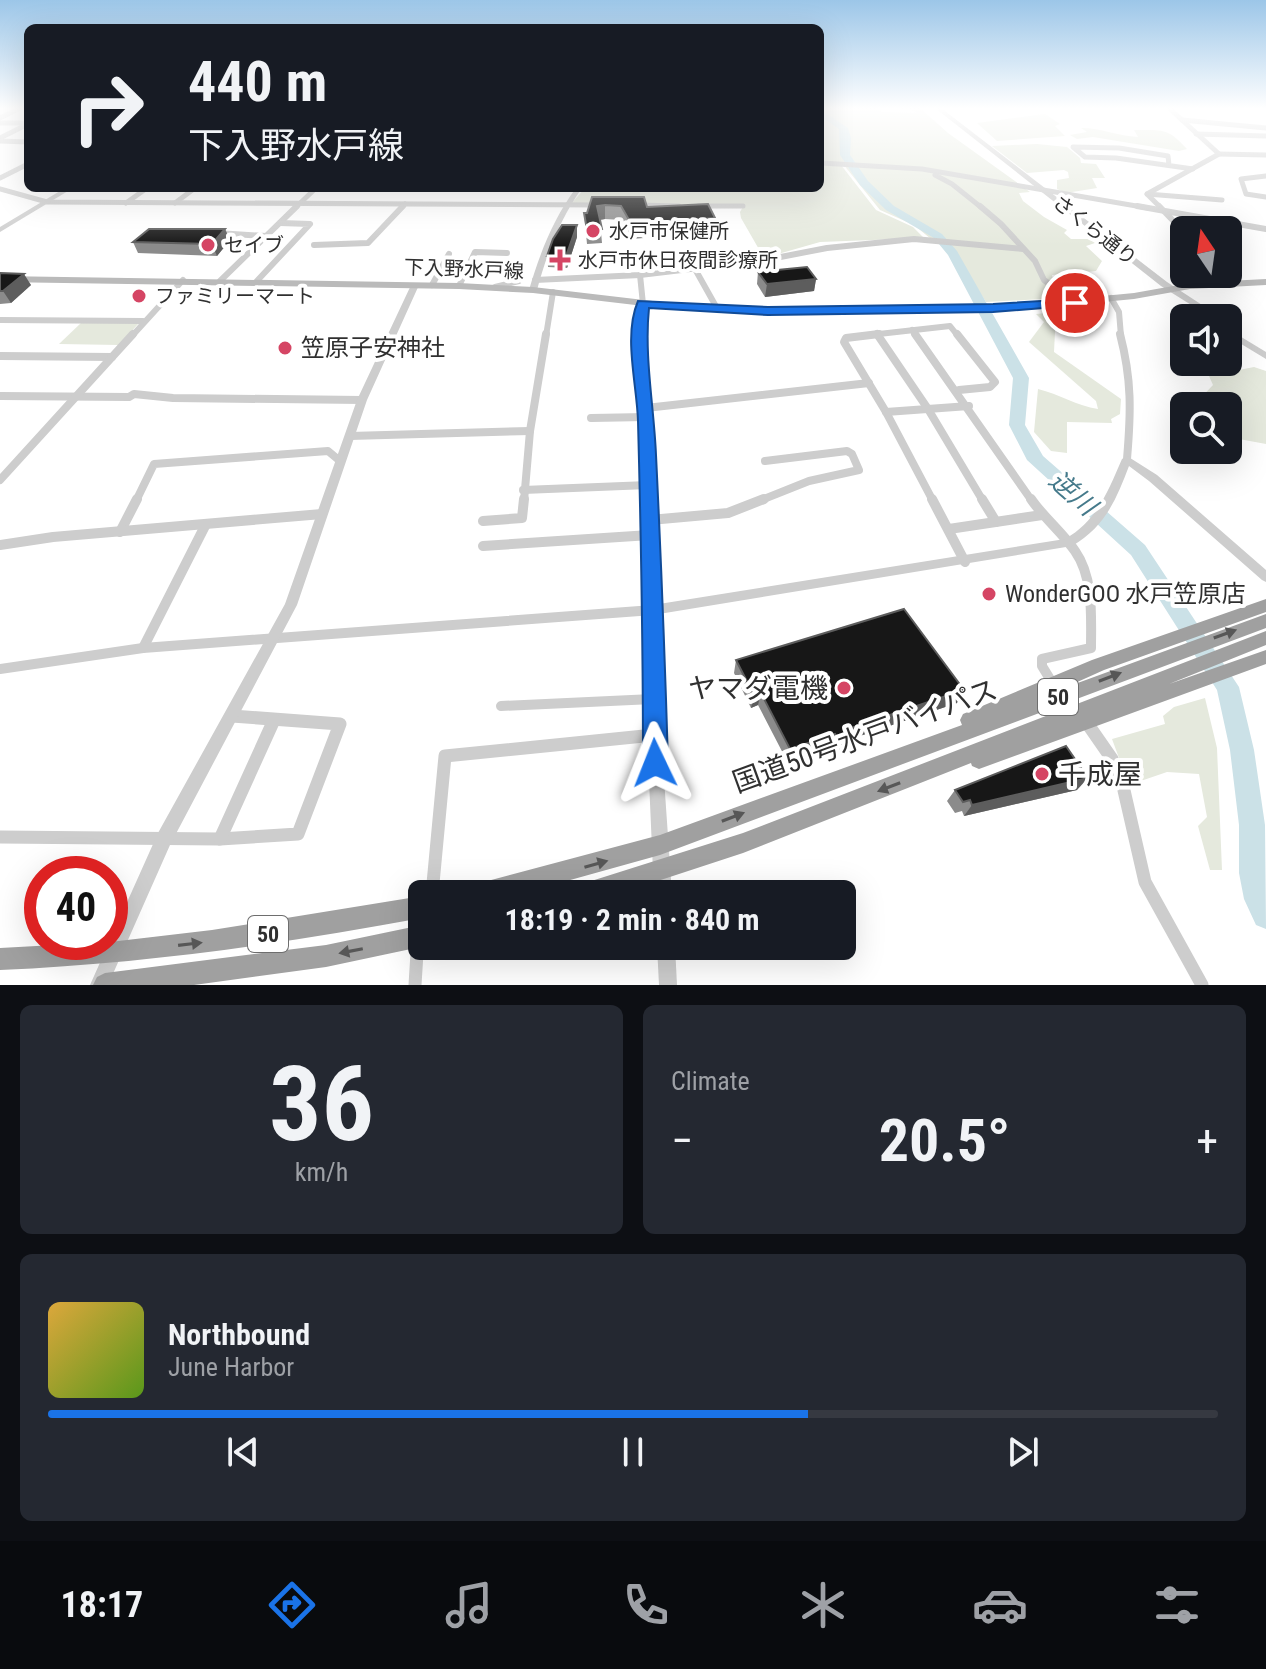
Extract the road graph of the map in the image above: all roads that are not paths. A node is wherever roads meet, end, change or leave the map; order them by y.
1 (988, 154) edge
2 (997, 154) edge
3 (1081, 154) edge
4 (1156, 154) edge
5 (1219, 154) joint
6 (1266, 155) edge
7 (824, 163) edge
8 (1169, 165) junction
9 (24, 166) edge
10 (917, 168) junction
11 (1193, 169) junction
12 (1266, 176) edge
13 (0, 178) edge
14 (1255, 178) junction
15 (1266, 183) edge
16 (0, 189) edge
17 (1035, 190) junction
18 (63, 192) edge
19 (141, 192) edge
20 (190, 192) edge
21 (312, 192) edge
22 (576, 192) edge
23 (1047, 192) junction
24 (1147, 194) junction
25 (1266, 197) edge
26 (1222, 200) dead end
27 (47, 202) junction
28 (126, 203) junction
29 (175, 203) junction
30 (298, 204) junction
31 (405, 204) junction
32 (566, 205) junction
33 (602, 205) edge
34 (633, 205) edge
35 (680, 206) edge
36 (696, 206) edge
37 (743, 206) dead end
38 (1161, 212) junction
39 (1170, 220) edge
40 (280, 223) junction
41 (1266, 229) edge
42 (0, 230) edge
43 (204, 233) edge
44 (266, 236) junction
45 (314, 245) dead end
46 (1023, 249) junction
47 (507, 253) dead end
48 (449, 254) dead end
49 (695, 269) junction
50 (640, 275) junction
51 (0, 279) edge
52 (183, 280) junction
53 (220, 281) junction
54 (519, 281) dead end
55 (256, 282) junction
56 (1266, 282) edge
57 (1242, 283) edge
58 (415, 285) junction
59 (432, 285) junction
60 (534, 285) junction
61 (459, 286) junction
62 (495, 287) junction
63 (1191, 288) edge
64 (1168, 291) junction
65 (553, 292) junction
66 (1111, 298) junction
67 (1075, 303) junction
68 (643, 304) junction
69 (1186, 304) edge
70 (1192, 304) edge
71 (718, 310) junction
72 (0, 320) edge
73 (143, 321) junction
74 (912, 330) junction
75 (1242, 332) edge
76 (877, 334) junction
77 (1242, 341) edge
78 (1266, 347) edge
79 (0, 356) edge
80 (1266, 356) edge
81 (112, 357) junction
82 (869, 383) junction
83 (959, 390) junction
84 (0, 396) edge
85 (76, 397) junction
86 (362, 400) junction
87 (969, 406) junction
88 (928, 409) junction
89 (646, 412) junction
90 (886, 412) junction
91 (591, 418) dead end
92 (530, 431) junction
93 (350, 436) junction
94 (1127, 459) junction
95 (340, 461) junction
96 (765, 461) dead end
97 (0, 480) edge
98 (648, 485) junction
99 (523, 490) junction
100 (322, 514) junction
101 (1042, 515) junction
102 (650, 520) junction
103 (483, 521) dead end
104 (996, 522) junction
105 (206, 524) junction
106 (949, 529) junction
107 (120, 532) junction
108 (650, 535) junction
109 (1068, 543) junction
110 (0, 545) edge
111 (483, 546) dead end
112 (965, 562) junction
113 (1266, 577) edge
114 (1266, 605) edge
115 (653, 610) junction
116 (1266, 621) edge
117 (276, 638) junction
118 (1266, 638) edge
119 (1180, 642) junction
120 (143, 648) junction
121 (1266, 657) edge
122 (0, 669) edge
123 (1201, 671) junction
124 (1053, 684) junction
125 (653, 699) junction
126 (501, 706) dead end
127 (232, 716) junction
128 (274, 720) junction
129 (1087, 723) junction
130 (654, 735) junction
131 (932, 744) junction
132 (951, 763) junction
133 (0, 837) edge
134 (164, 839) junction
135 (220, 839) junction
136 (660, 845) junction
137 (662, 870) junction
138 (433, 880) edge
139 (531, 880) edge
140 (630, 880) edge
141 (662, 880) edge
142 (408, 910) edge
143 (128, 919) edge
144 (408, 939) edge
145 (128, 952) edge
146 (24, 958) edge
147 (0, 959) edge
148 (110, 960) edge
149 (418, 960) edge
150 (667, 960) edge
151 (102, 985) edge
152 (415, 985) edge
153 (668, 985) edge
154 (1202, 985) edge

1 - 17 street, さくら通り
2 - 23 street, さくら通り
3 - 8 street
4 - 8 street
5 - 6 street
5 - 11 street
7 - 10 street
8 - 11 street
9 - 13 street
10 - 17 street
10 - 46 street
11 - 24 street
12 - 14 street
14 - 15 street
14 - 25 street
16 - 27 street
17 - 23 street
17 - 64 street, さくら通り
18 - 27 street
19 - 28 street
20 - 29 street
21 - 30 street
22 - 32 street
23 - 38 street
23 - 64 street, さくら通り
24 - 26 street
24 - 38 street
27 - 28 street
27 - 42 street
28 - 29 street
29 - 30 street
30 - 31 street
30 - 40 street
31 - 32 street
31 - 45 street
32 - 33 street
32 - 60 street
34 - 35 street
36 - 37 street
38 - 39 street
38 - 41 street
40 - 44 street
40 - 55 street
43 - 44 street
44 - 53 street
46 - 49 street
46 - 67 street
47 - 61 street
48 - 59 street
49 - 50 street
49 - 71 street
50 - 60 street
50 - 68 street
51 - 52 main road, 下入野水戸線
52 - 53 main road, 下入野水戸線
52 - 73 street
53 - 55 main road, 下入野水戸線
54 - 62 street
55 - 58 main road, 下入野水戸線
56 - 57 main road
58 - 59 main road, 下入野水戸線
58 - 86 street
59 - 61 main road, 下入野水戸線
60 - 62 main road, 下入野水戸線
60 - 65 main road, 下入野水戸線
61 - 62 main road, 下入野水戸線
63 - 64 main road
64 - 66 main road
64 - 69 street, さくら通り
64 - 70 street, さくら通り
65 - 68 main road, 下入野水戸線
65 - 92 street
66 - 67 main road
66 - 94 street
67 - 71 main road, 下入野水戸線
68 - 71 main road, 下入野水戸線
68 - 89 street
72 - 73 street
73 - 81 street
74 - 76 street
74 - 83 street
74 - 83 street
75 - 78 street
76 - 82 street
76 - 88 street
77 - 80 street
79 - 81 street
81 - 85 street
82 - 89 street
82 - 90 street
83 - 87 street
84 - 85 street
85 - 86 street
85 - 97 street
86 - 93 street
87 - 88 street
87 - 101 street
88 - 90 street
88 - 104 street
89 - 91 street
89 - 98 street
90 - 106 street
92 - 93 street
92 - 99 street
93 - 95 street
94 - 109 street
94 - 113 street
95 - 100 street
95 - 107 street
96 - 102 street
98 - 99 street
98 - 102 street
99 - 103 street
100 - 105 street
100 - 117 street
101 - 104 street
101 - 109 street
102 - 108 street
104 - 106 street
105 - 107 street
105 - 120 street
106 - 112 street
107 - 110 street
108 - 111 street
108 - 115 street
109 - 112 street
109 - 124 street
112 - 115 street
114 - 119 highway
115 - 117 street
115 - 125 street
119 -> 116 highway, 国道50号水戸バイパス / 50
117 - 120 street
117 - 127 street
118 - 123 highway, 国道50号水戸バイパス / 50
119 - 124 highway
131 -> 119 highway, 国道50号水戸バイパス / 50
120 - 122 street
121 - 123 highway
123 - 129 highway
123 - 132 highway, 国道50号水戸バイパス / 50
124 - 131 highway
125 - 126 street
125 - 130 street
127 - 128 street
127 - 134 street
128 - 135 street
128 - 135 street
129 - 132 highway
129 - 154 street
130 - 136 street
130 - 138 street
136 -> 131 highway, 国道50号水戸バイパス / 50
132 -> 137 highway, 国道50号水戸バイパス / 50
133 - 134 street
134 - 135 street
134 - 143 street
136 - 137 street
139 -> 136 highway, 国道50号水戸バイパス / 50
137 - 140 highway, 国道50号水戸バイパス / 50
137 - 141 street
145 -> 142 highway, 50
144 -> 151 highway, 50
146 - 147 highway, 50
148 - 151 street
149 - 152 street
150 - 153 street

